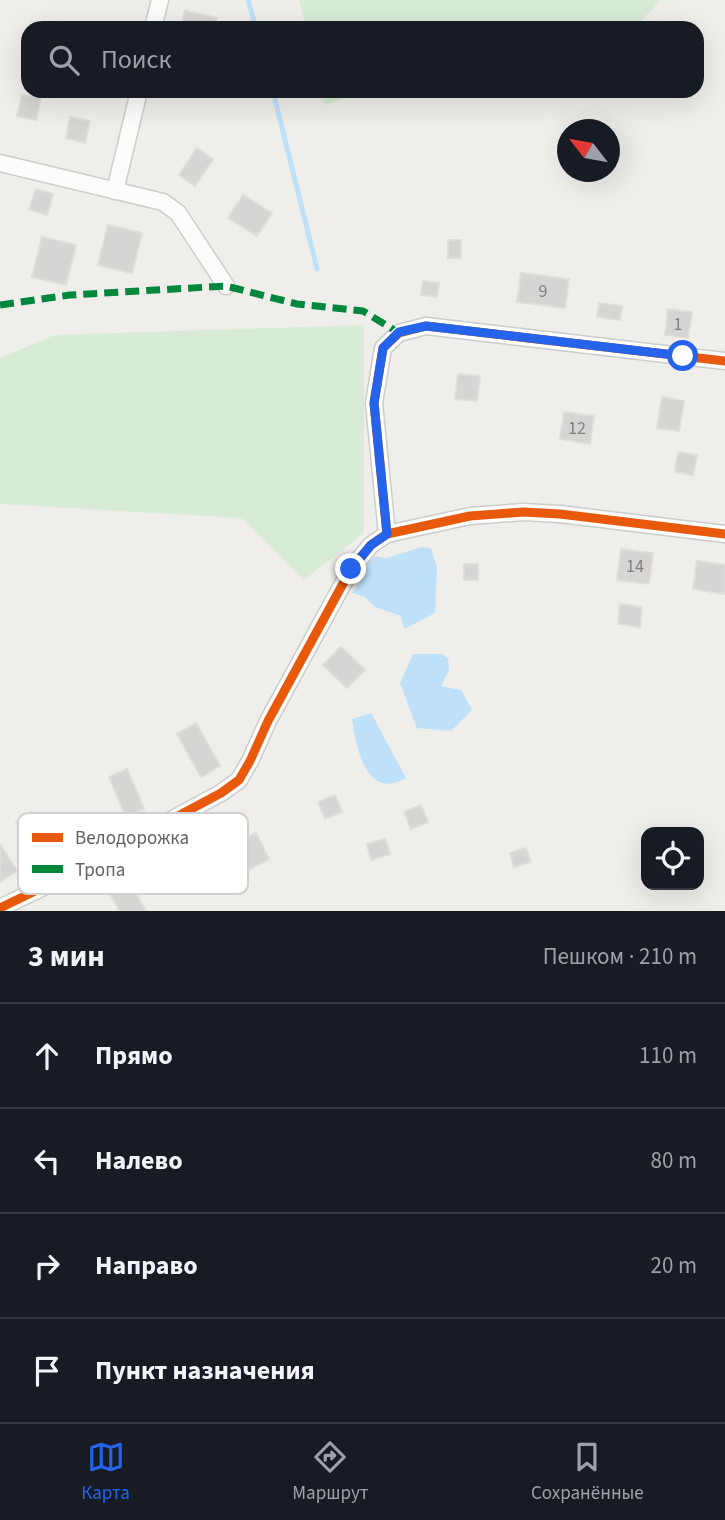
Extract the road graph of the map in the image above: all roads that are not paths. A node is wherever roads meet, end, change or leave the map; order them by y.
1 (160, 0) edge
2 (155, 21) edge
3 (137, 98) edge
4 (0, 163) edge
5 (115, 191) junction
6 (226, 286) dead end
7 (725, 361) edge
8 (387, 534) junction
9 (725, 534) edge
10 (184, 813) edge
11 (29, 894) edge
12 (0, 908) edge

1 - 2 street
3 - 5 street
4 - 5 street
5 - 6 street
7 - 8 street
8 - 9 street
8 - 10 street
11 - 12 street

